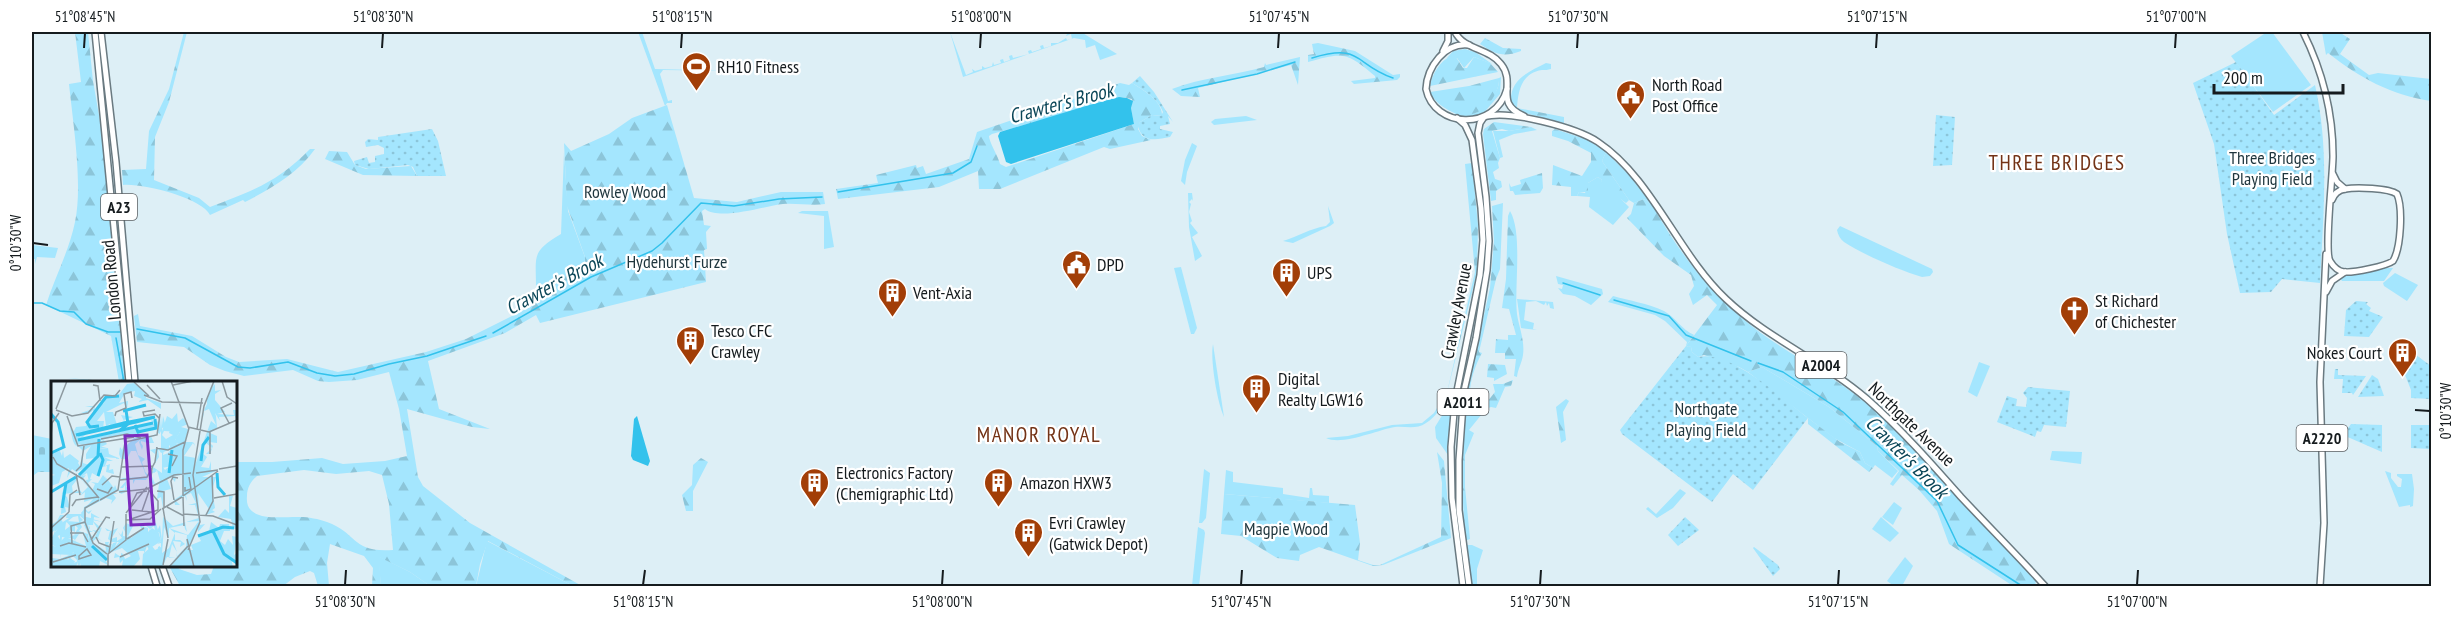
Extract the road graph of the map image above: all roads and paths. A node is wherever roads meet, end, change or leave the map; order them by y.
1 (95, 32) edge
2 (101, 32) edge
3 (1448, 32) edge
4 (1455, 32) edge
5 (2303, 32) edge
6 (1469, 45) junction
7 (1438, 60) junction
8 (1507, 88) junction
9 (1484, 117) junction
10 (1457, 118) junction
11 (1532, 119) junction
12 (2332, 172) junction
13 (2345, 189) junction
14 (2332, 200) junction
15 (2327, 249) junction
16 (2344, 272) junction
17 (2325, 298) junction
18 (129, 381) edge
19 (135, 381) edge
20 (151, 567) edge
21 (162, 567) edge
22 (157, 586) edge
23 (170, 586) edge
24 (1463, 586) edge
25 (1469, 586) edge
26 (2045, 586) edge
27 (2320, 586) edge

1 - 18 main road, London Road / A23
2 - 19 main road, London Road / A23
3 - 7 main road
4 - 6 main road
5 - 12 main road
6 - 7 main road
6 - 8 main road
7 - 10 main road
8 - 9 main road
8 - 11 main road, Northgate Avenue / A2004
9 - 10 main road
9 - 11 main road, Northgate Avenue / A2004
9 - 25 main road, Crawley Avenue / A2011
10 - 24 main road, Crawley Avenue / A2011
11 - 26 main road, Northgate Avenue / A2004
12 - 13 main road
12 - 14 main road
13 - 14 main road
13 - 16 main road
14 - 15 main road
15 - 16 main road
15 - 17 main road
16 - 17 main road
17 - 27 main road, A2220
20 - 22 main road
21 - 23 main road

